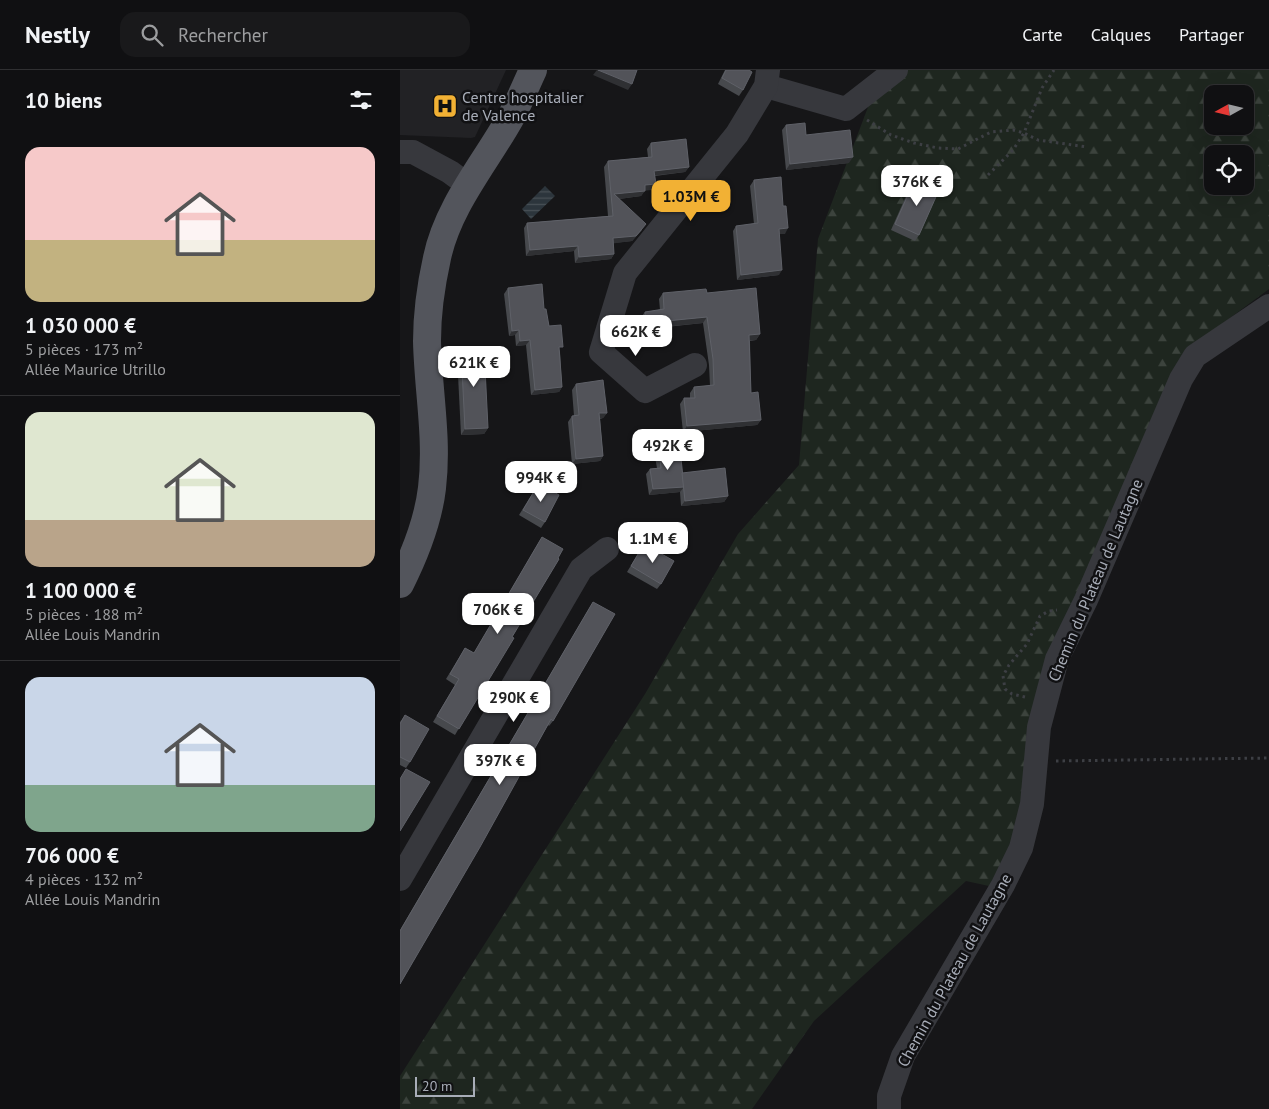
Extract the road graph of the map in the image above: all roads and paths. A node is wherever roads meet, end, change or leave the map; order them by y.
1 (533, 70) edge
2 (896, 70) edge
3 (1054, 70) edge
4 (767, 78) edge
5 (846, 109) junction
6 (1024, 133) junction
7 (1087, 147) dead end
8 (400, 152) edge
9 (988, 175) dead end
10 (469, 186) junction
11 (1269, 306) edge
12 (695, 365) dead end
13 (607, 549) dead end
14 (400, 584) edge
15 (1086, 600) junction
16 (1048, 693) junction
17 (1269, 758) edge
18 (1035, 761) junction
19 (400, 879) edge
20 (889, 1109) edge

1 - 10 main road
2 - 5 street
3 - 6 path
4 - 5 street
4 - 12 street
5 - 6 path
6 - 7 path
6 - 9 path
8 - 10 street
10 - 14 main road
11 - 15 street, Chemin du Plateau de Lautagne
13 - 19 street
15 - 16 street, Chemin du Plateau de Lautagne
15 - 16 path
16 - 18 street, Chemin du Plateau de Lautagne
17 - 18 path
18 - 20 street, Chemin du Plateau de Lautagne

